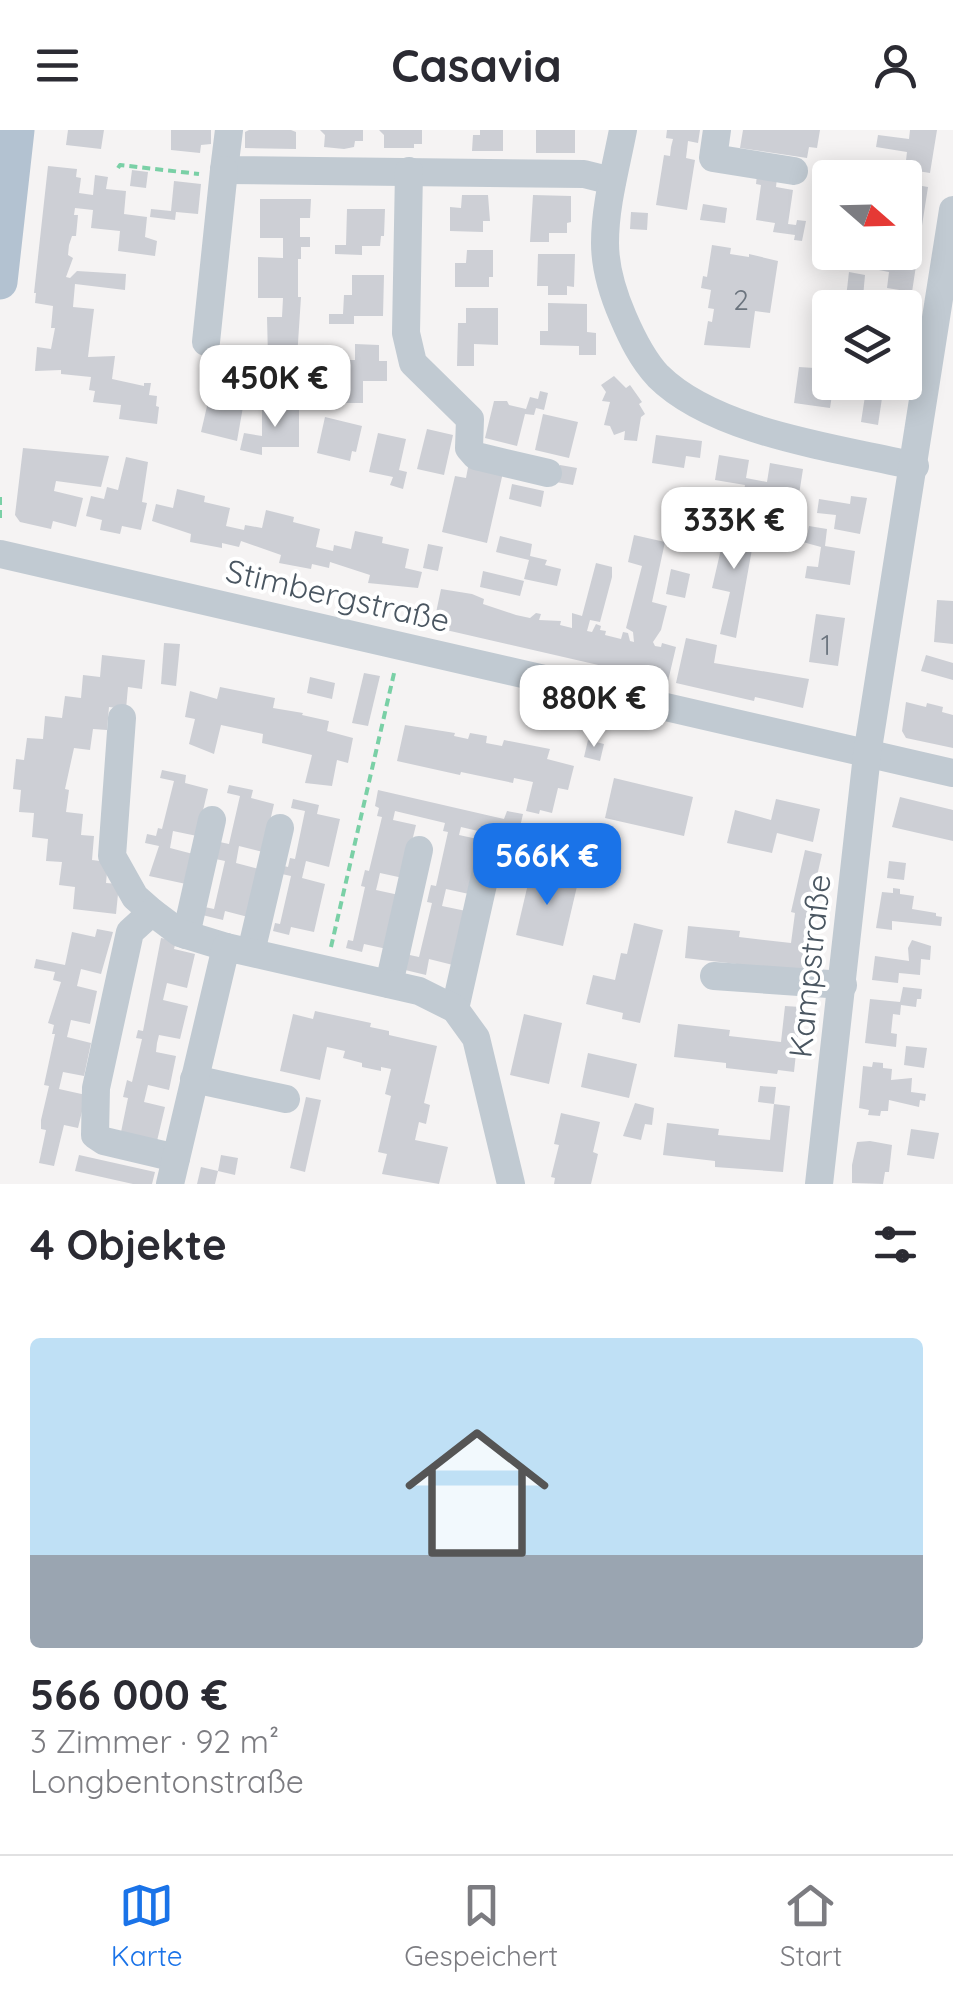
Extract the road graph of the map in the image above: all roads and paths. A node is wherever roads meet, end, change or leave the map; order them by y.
1 (17, 130) edge
2 (229, 130) edge
3 (623, 130) edge
4 (717, 130) edge
5 (118, 168) dead end
6 (409, 171) junction
7 (794, 171) dead end
8 (224, 173) junction
9 (612, 180) junction
10 (953, 210) edge
11 (0, 282) edge
12 (206, 342) dead end
13 (941, 378) edge
14 (915, 466) junction
15 (548, 472) dead end
16 (0, 497) edge
17 (0, 519) edge
18 (0, 554) edge
19 (400, 645) junction
20 (122, 718) dead end
21 (868, 755) junction
22 (953, 772) edge
23 (212, 820) dead end
24 (280, 828) dead end
25 (419, 850) dead end
26 (488, 862) dead end
27 (152, 912) junction
28 (186, 934) junction
29 (239, 949) junction
30 (326, 970) junction
31 (714, 976) dead end
32 (389, 984) junction
33 (843, 985) junction
34 (455, 1008) junction
35 (194, 1079) junction
36 (286, 1099) dead end
37 (173, 1171) edge
38 (511, 1184) edge
39 (819, 1184) edge

1 - 11 main road
2 - 8 street
3 - 9 street
4 - 7 street
5 - 8 path
6 - 8 street
6 - 9 street
6 - 15 street
8 - 12 street
9 - 14 street
10 - 13 street, Kampstraße
13 - 14 street, Kampstraße
14 - 21 street, Kampstraße
16 - 17 path
18 - 19 street, Stimbergstraße
19 - 21 street, Stimbergstraße
19 - 30 path
20 - 27 street
21 - 22 street, Stimbergstraße
21 - 33 street, Kampstraße
23 - 28 street
24 - 29 street
25 - 32 street
26 - 34 street
27 - 28 street
27 - 37 street
28 - 29 street
29 - 30 street
29 - 35 street
30 - 32 street
31 - 33 street
32 - 34 street
33 - 39 street, Kampstraße
34 - 38 street
35 - 36 street
35 - 37 street

